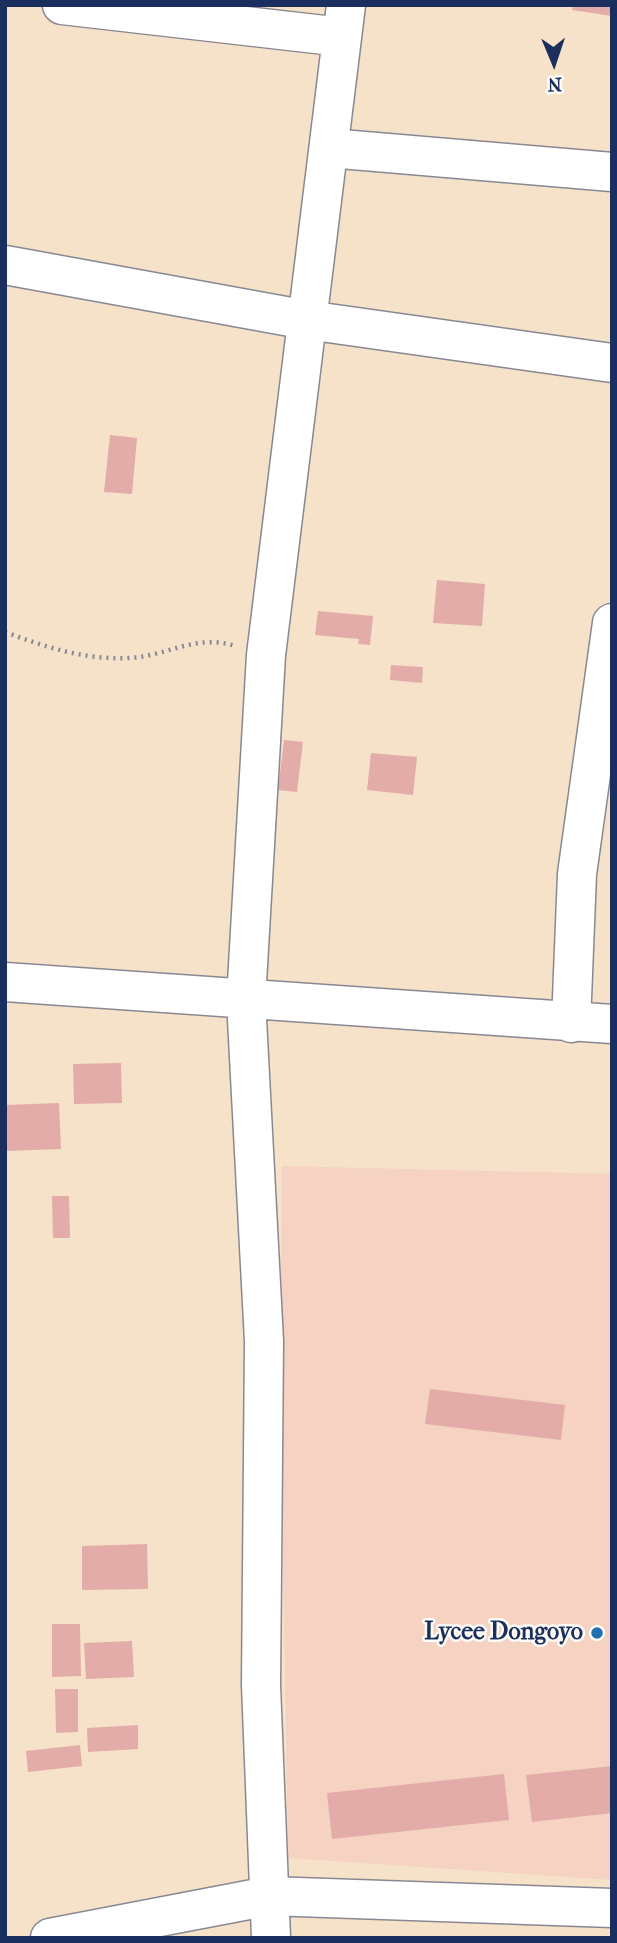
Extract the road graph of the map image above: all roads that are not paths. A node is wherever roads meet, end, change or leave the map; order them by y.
1 (62, 5) edge
2 (344, 21) edge
3 (329, 148) junction
4 (612, 172) edge
5 (5, 264) edge
6 (307, 320) junction
7 (612, 363) edge
8 (612, 624) edge
9 (609, 684) edge
10 (5, 982) edge
11 (246, 1000) junction
12 (571, 1023) junction
13 (612, 1024) edge
14 (269, 1896) junction
15 (612, 1908) edge
16 (50, 1938) edge
17 (271, 1938) edge

1 - 2 street
2 - 3 street
3 - 4 street
3 - 6 street
5 - 6 street
6 - 7 street
6 - 11 street
8 - 9 street
9 - 12 street
10 - 11 street
11 - 12 street
11 - 14 street
12 - 13 street
14 - 15 street
14 - 16 street
14 - 17 street

